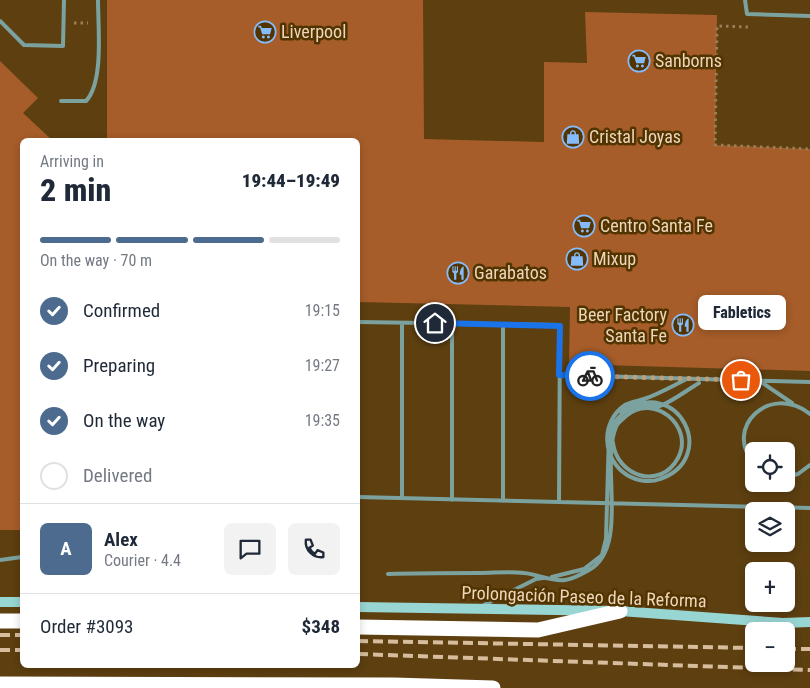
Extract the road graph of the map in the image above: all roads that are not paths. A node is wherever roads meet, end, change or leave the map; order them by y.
1 (64, 0) edge
2 (98, 0) edge
3 (745, 0) edge
4 (810, 16) edge
5 (0, 20) edge
6 (61, 100) dead end
7 (360, 322) edge
8 (402, 323) junction
9 (452, 324) junction
10 (503, 324) junction
11 (559, 375) junction
12 (689, 378) junction
13 (758, 380) junction
14 (810, 382) edge
15 (699, 383) dead end
16 (810, 414) edge
17 (745, 444) edge
18 (810, 465) edge
19 (620, 467) junction
20 (795, 475) edge
21 (360, 497) edge
22 (402, 498) junction
23 (452, 500) junction
24 (503, 501) junction
25 (559, 502) junction
26 (810, 508) edge
27 (20, 557) edge
28 (0, 560) edge
29 (388, 574) dead end
30 (0, 602) edge
31 (20, 602) edge
32 (360, 607) edge
33 (478, 609) junction
34 (620, 611) junction
35 (0, 621) edge
36 (20, 621) edge
37 (810, 622) edge
38 (360, 626) edge
39 (0, 684) edge
40 (493, 688) edge

1 - 5 lane
2 - 6 lane
3 - 4 lane
7 - 8 lane
8 - 9 lane
8 - 22 lane
9 - 10 lane
9 - 23 lane
10 - 11 lane
10 - 24 lane
11 - 12 lane
11 - 25 lane
12 - 13 lane
12 - 19 lane
13 - 14 lane
13 - 16 lane
15 - 19 lane
16 - 17 lane
18 - 20 lane
19 - 29 lane
19 - 33 lane
21 - 22 lane
22 - 23 lane
23 - 24 lane
24 - 25 lane
25 - 26 lane
27 - 28 lane
30 - 31 main road
32 - 33 main road, Prolongación Paseo de la Reforma
33 - 34 main road, Prolongación Paseo de la Reforma
34 - 37 main road, Prolongación Paseo de la Reforma
34 - 38 highway
35 - 36 highway
39 - 40 highway

